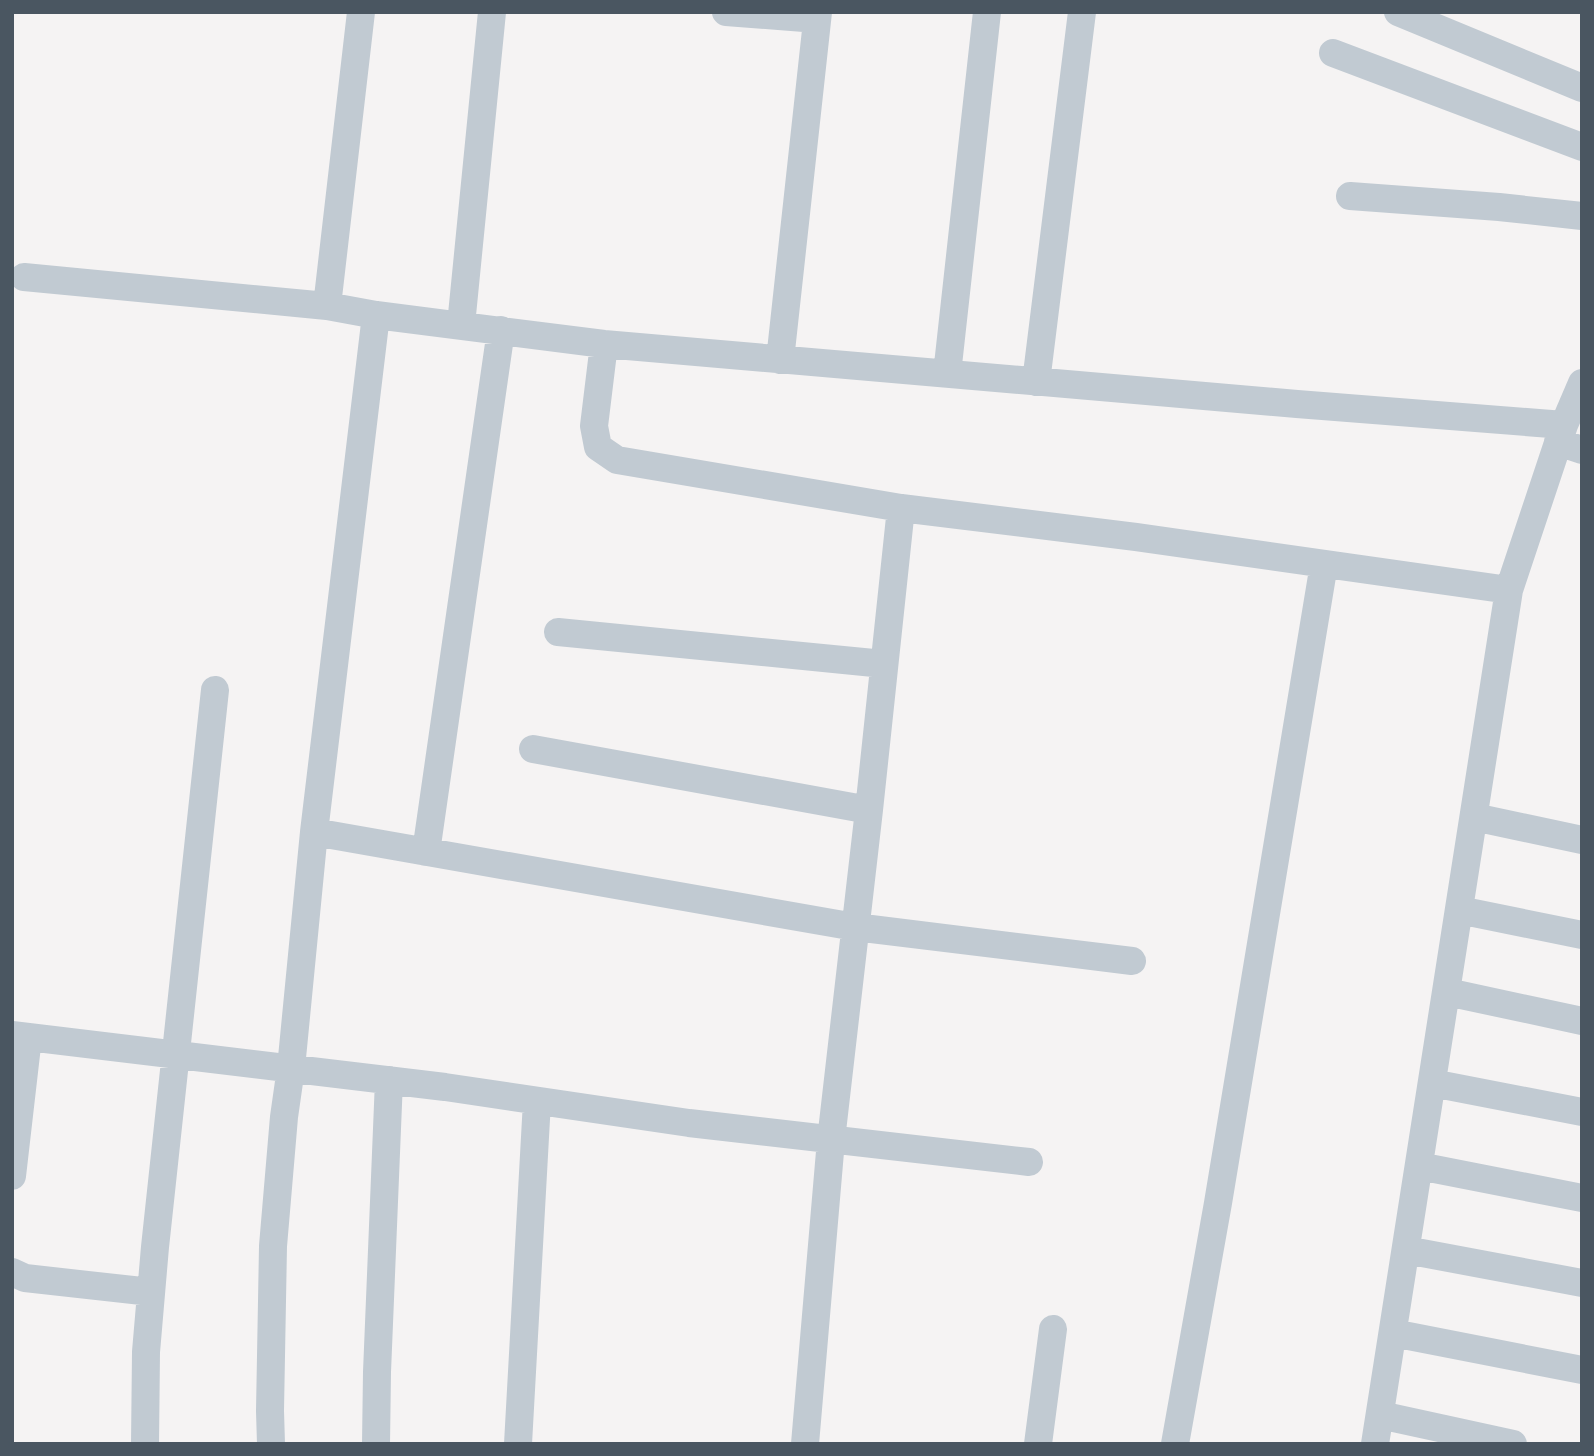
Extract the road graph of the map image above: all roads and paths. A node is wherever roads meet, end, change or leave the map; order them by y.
1 (361, 12) edge
2 (492, 12) edge
3 (726, 12) edge
4 (987, 12) edge
5 (1082, 12) edge
6 (1398, 12) edge
7 (817, 16) edge
8 (1333, 53) dead end
9 (1582, 88) edge
10 (1582, 147) edge
11 (1350, 196) dead end
12 (1582, 216) edge
13 (24, 277) dead end
14 (327, 306) junction
15 (376, 314) junction
16 (461, 325) junction
17 (501, 330) junction
18 (604, 344) junction
19 (780, 360) junction
20 (947, 374) junction
21 (1036, 382) junction
22 (1582, 383) edge
23 (1568, 439) edge
24 (901, 508) junction
25 (1324, 564) junction
26 (1509, 590) junction
27 (558, 632) dead end
28 (884, 664) junction
29 (215, 690) dead end
30 (533, 749) dead end
31 (869, 810) junction
32 (1474, 817) junction
33 (314, 832) junction
34 (1582, 840) edge
35 (426, 852) junction
36 (1460, 910) junction
37 (855, 927) junction
38 (1582, 935) edge
39 (1132, 961) dead end
40 (1447, 992) junction
41 (1582, 1021) edge
42 (20, 1036) edge
43 (175, 1055) junction
44 (290, 1068) junction
45 (389, 1080) junction
46 (1432, 1083) junction
47 (537, 1101) junction
48 (1582, 1112) edge
49 (831, 1139) junction
50 (1028, 1162) dead end
51 (1419, 1166) junction
52 (12, 1177) edge
53 (1582, 1198) edge
54 (1406, 1250) junction
55 (12, 1272) edge
56 (1582, 1283) edge
57 (151, 1292) junction
58 (1053, 1329) dead end
59 (1393, 1332) junction
60 (1582, 1370) edge
61 (1380, 1415) junction
62 (145, 1444) edge
63 (271, 1444) edge
64 (376, 1444) edge
65 (518, 1444) edge
66 (806, 1444) edge
67 (1038, 1444) edge
68 (1175, 1444) edge
69 (1375, 1444) edge
70 (1513, 1444) edge

1 - 14 street
2 - 16 street
3 - 7 street
4 - 20 street
5 - 21 street
6 - 9 street
7 - 19 street
8 - 10 street
11 - 12 street
13 - 14 street
14 - 15 street
15 - 16 street
15 - 33 street
16 - 17 street
17 - 18 street
17 - 35 street
18 - 19 street
18 - 24 street
19 - 20 street
20 - 21 street
21 - 23 street
22 - 23 street
23 - 26 street
24 - 25 street
24 - 28 street
25 - 26 street
25 - 68 street
26 - 32 street
27 - 28 street
28 - 31 street
29 - 43 street
30 - 31 street
31 - 37 street
32 - 34 street
32 - 36 street
33 - 35 street
33 - 44 street
35 - 37 street
36 - 38 street
36 - 40 street
37 - 39 street
37 - 49 street
40 - 41 street
40 - 46 street
42 - 43 street
42 - 52 street
43 - 44 street
43 - 57 street
44 - 45 street
44 - 63 street
45 - 47 street
45 - 64 street
46 - 48 street
46 - 51 street
47 - 49 street
47 - 65 street
49 - 50 street
49 - 66 street
51 - 53 street
51 - 54 street
54 - 56 street
54 - 59 street
55 - 57 street
57 - 62 street
58 - 67 street
59 - 60 street
59 - 61 street
61 - 69 street
61 - 70 street

